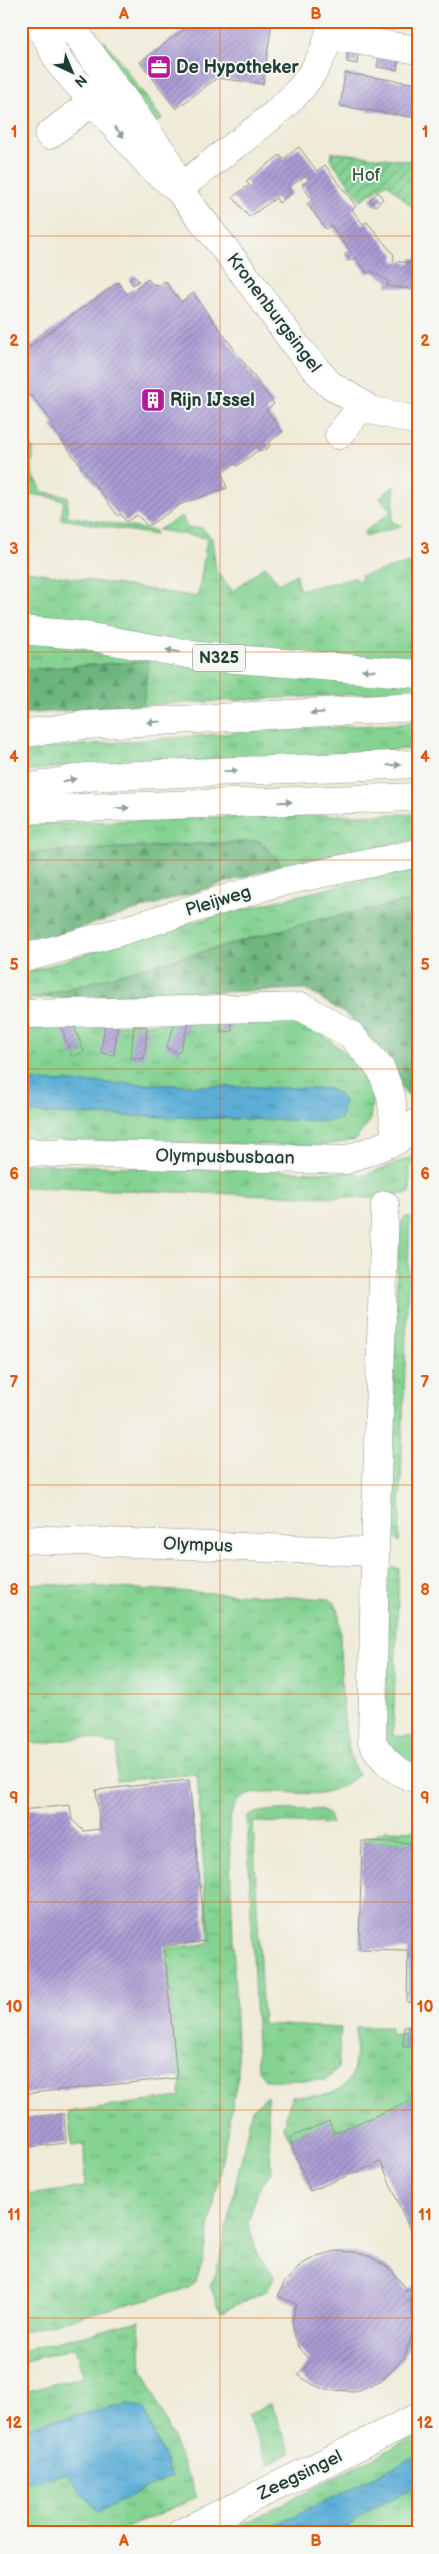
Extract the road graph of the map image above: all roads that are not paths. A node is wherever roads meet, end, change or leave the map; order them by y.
1 (63, 27) edge
2 (330, 28) edge
3 (418, 50) edge
4 (103, 94) junction
5 (49, 135) dead end
6 (178, 189) junction
7 (362, 406) junction
8 (418, 420) edge
9 (339, 436) dead end
10 (21, 630) edge
11 (418, 674) edge
12 (418, 707) edge
13 (21, 734) edge
14 (418, 764) edge
15 (21, 789) edge
16 (418, 797) edge
17 (21, 810) edge
18 (418, 853) edge
19 (21, 959) edge
20 (28, 1014) dead end
21 (418, 1122) edge
22 (396, 1141) junction
23 (21, 1152) edge
24 (385, 1206) dead end
25 (21, 1539) edge
26 (374, 1552) junction
27 (418, 1778) edge
28 (418, 2417) edge
29 (181, 2533) edge

1 - 4 main road, Kronenburgsingel
2 - 3 main road
2 - 6 main road
4 - 5 main road
4 - 6 main road, Kronenburgsingel
6 - 7 main road, Kronenburgsingel
7 - 8 main road, Kronenburgsingel
7 - 9 main road
11 -> 10 main road, N325
12 -> 13 main road
15 -> 14 main road
17 -> 16 main road
18 - 19 main road, Pleijweg
20 - 22 main road
21 - 22 main road, Olympusbusbaan
22 - 23 main road, Olympusbusbaan
24 - 26 main road
25 - 26 main road, Olympus
26 - 27 main road
28 - 29 main road, Zeegsingel

